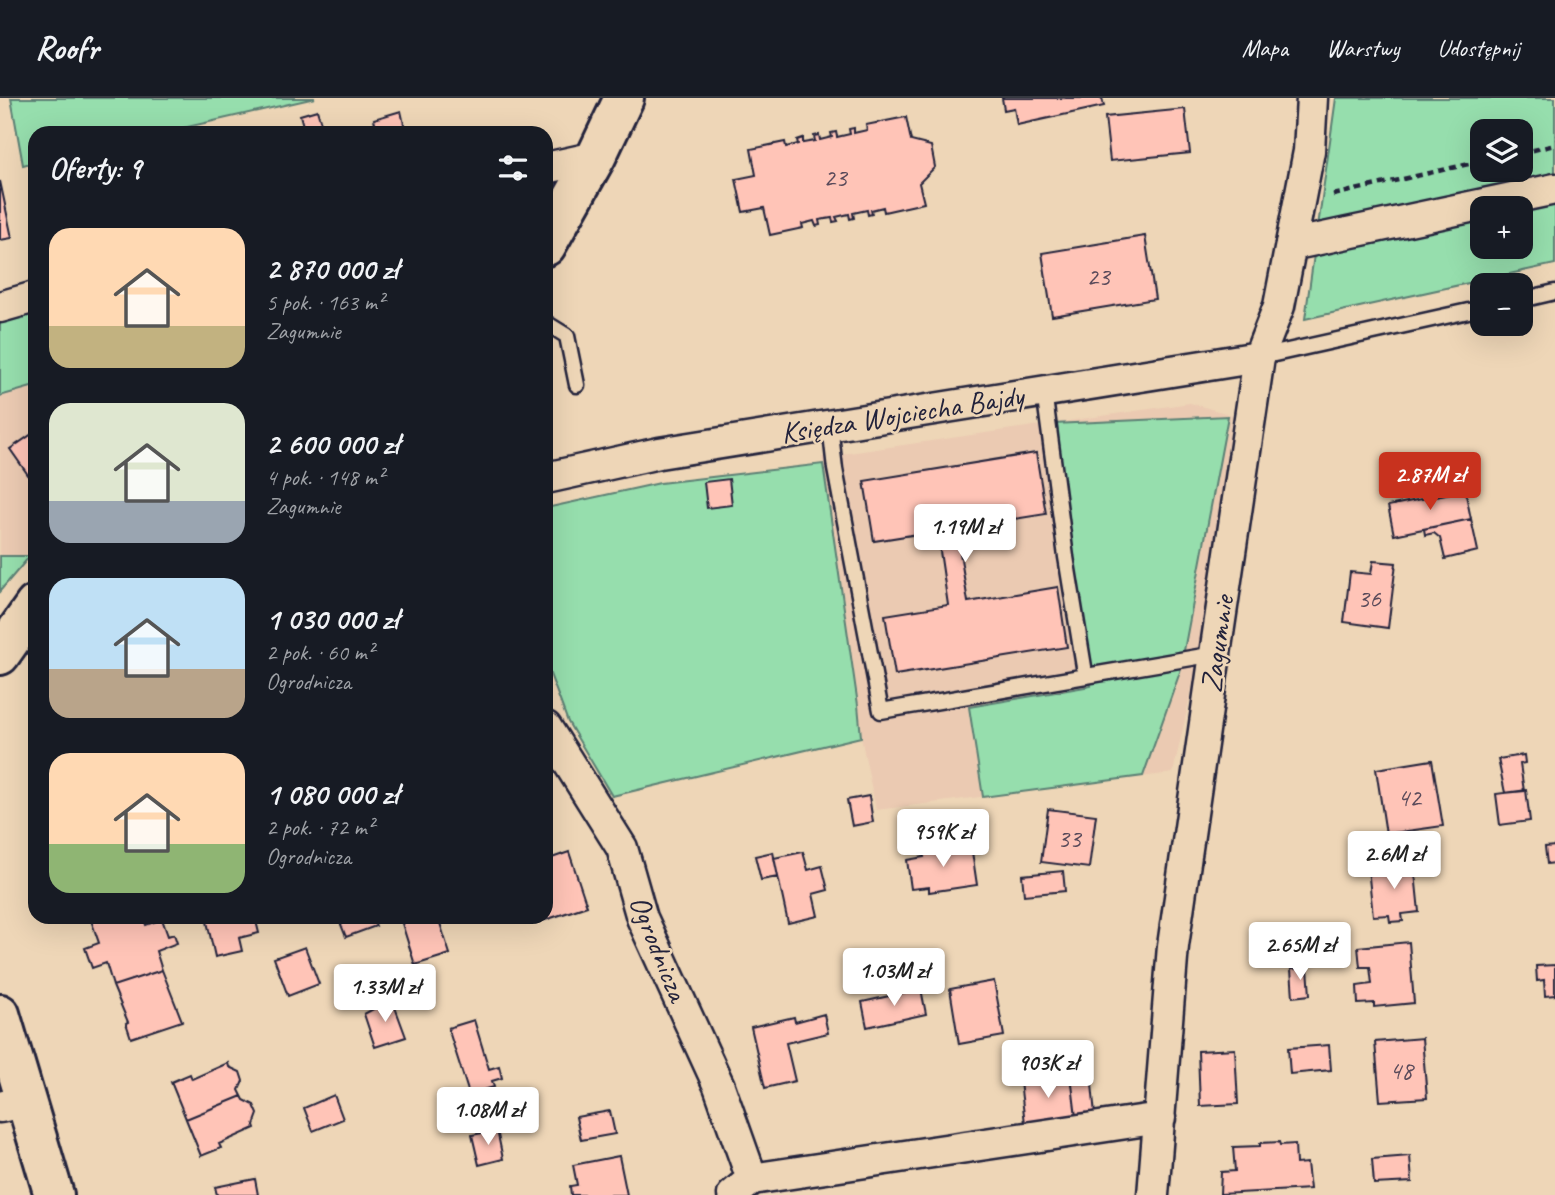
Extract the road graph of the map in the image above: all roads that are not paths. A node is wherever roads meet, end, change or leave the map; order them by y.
1 (624, 98) edge
2 (1312, 98) edge
3 (596, 157) junction
4 (553, 166) edge
5 (1555, 189) edge
6 (553, 234) edge
7 (1291, 245) junction
8 (1555, 292) edge
9 (1533, 297) edge
10 (28, 299) edge
11 (0, 307) edge
12 (1470, 311) edge
13 (553, 327) edge
14 (1259, 357) junction
15 (577, 385) dead end
16 (1044, 391) junction
17 (830, 425) junction
18 (553, 476) edge
19 (28, 615) edge
20 (1215, 654) junction
21 (0, 655) edge
22 (1084, 667) dead end
23 (553, 738) edge
24 (0, 1014) edge
25 (13, 1104) edge
26 (1160, 1118) junction
27 (742, 1187) edge
28 (54, 1195) edge
29 (1153, 1195) edge

1 - 3 street
2 - 7 street, Zagumnie
3 - 4 street
3 - 6 street
5 - 7 street
7 - 14 street, Zagumnie
8 - 9 lane
10 - 11 street
12 - 14 lane
13 - 15 lane
14 - 16 street, Księdza Wojciecha Bajdy
14 - 20 street, Zagumnie
16 - 17 street, Księdza Wojciecha Bajdy
16 - 22 lane
17 - 18 street, Księdza Wojciecha Bajdy
17 - 20 lane
19 - 21 street
20 - 26 street, Zagumnie
23 - 27 street, Ogrodnicza
24 - 25 street
25 - 28 street
26 - 27 street, Ogrodnicza
26 - 29 street, Zagumnie

